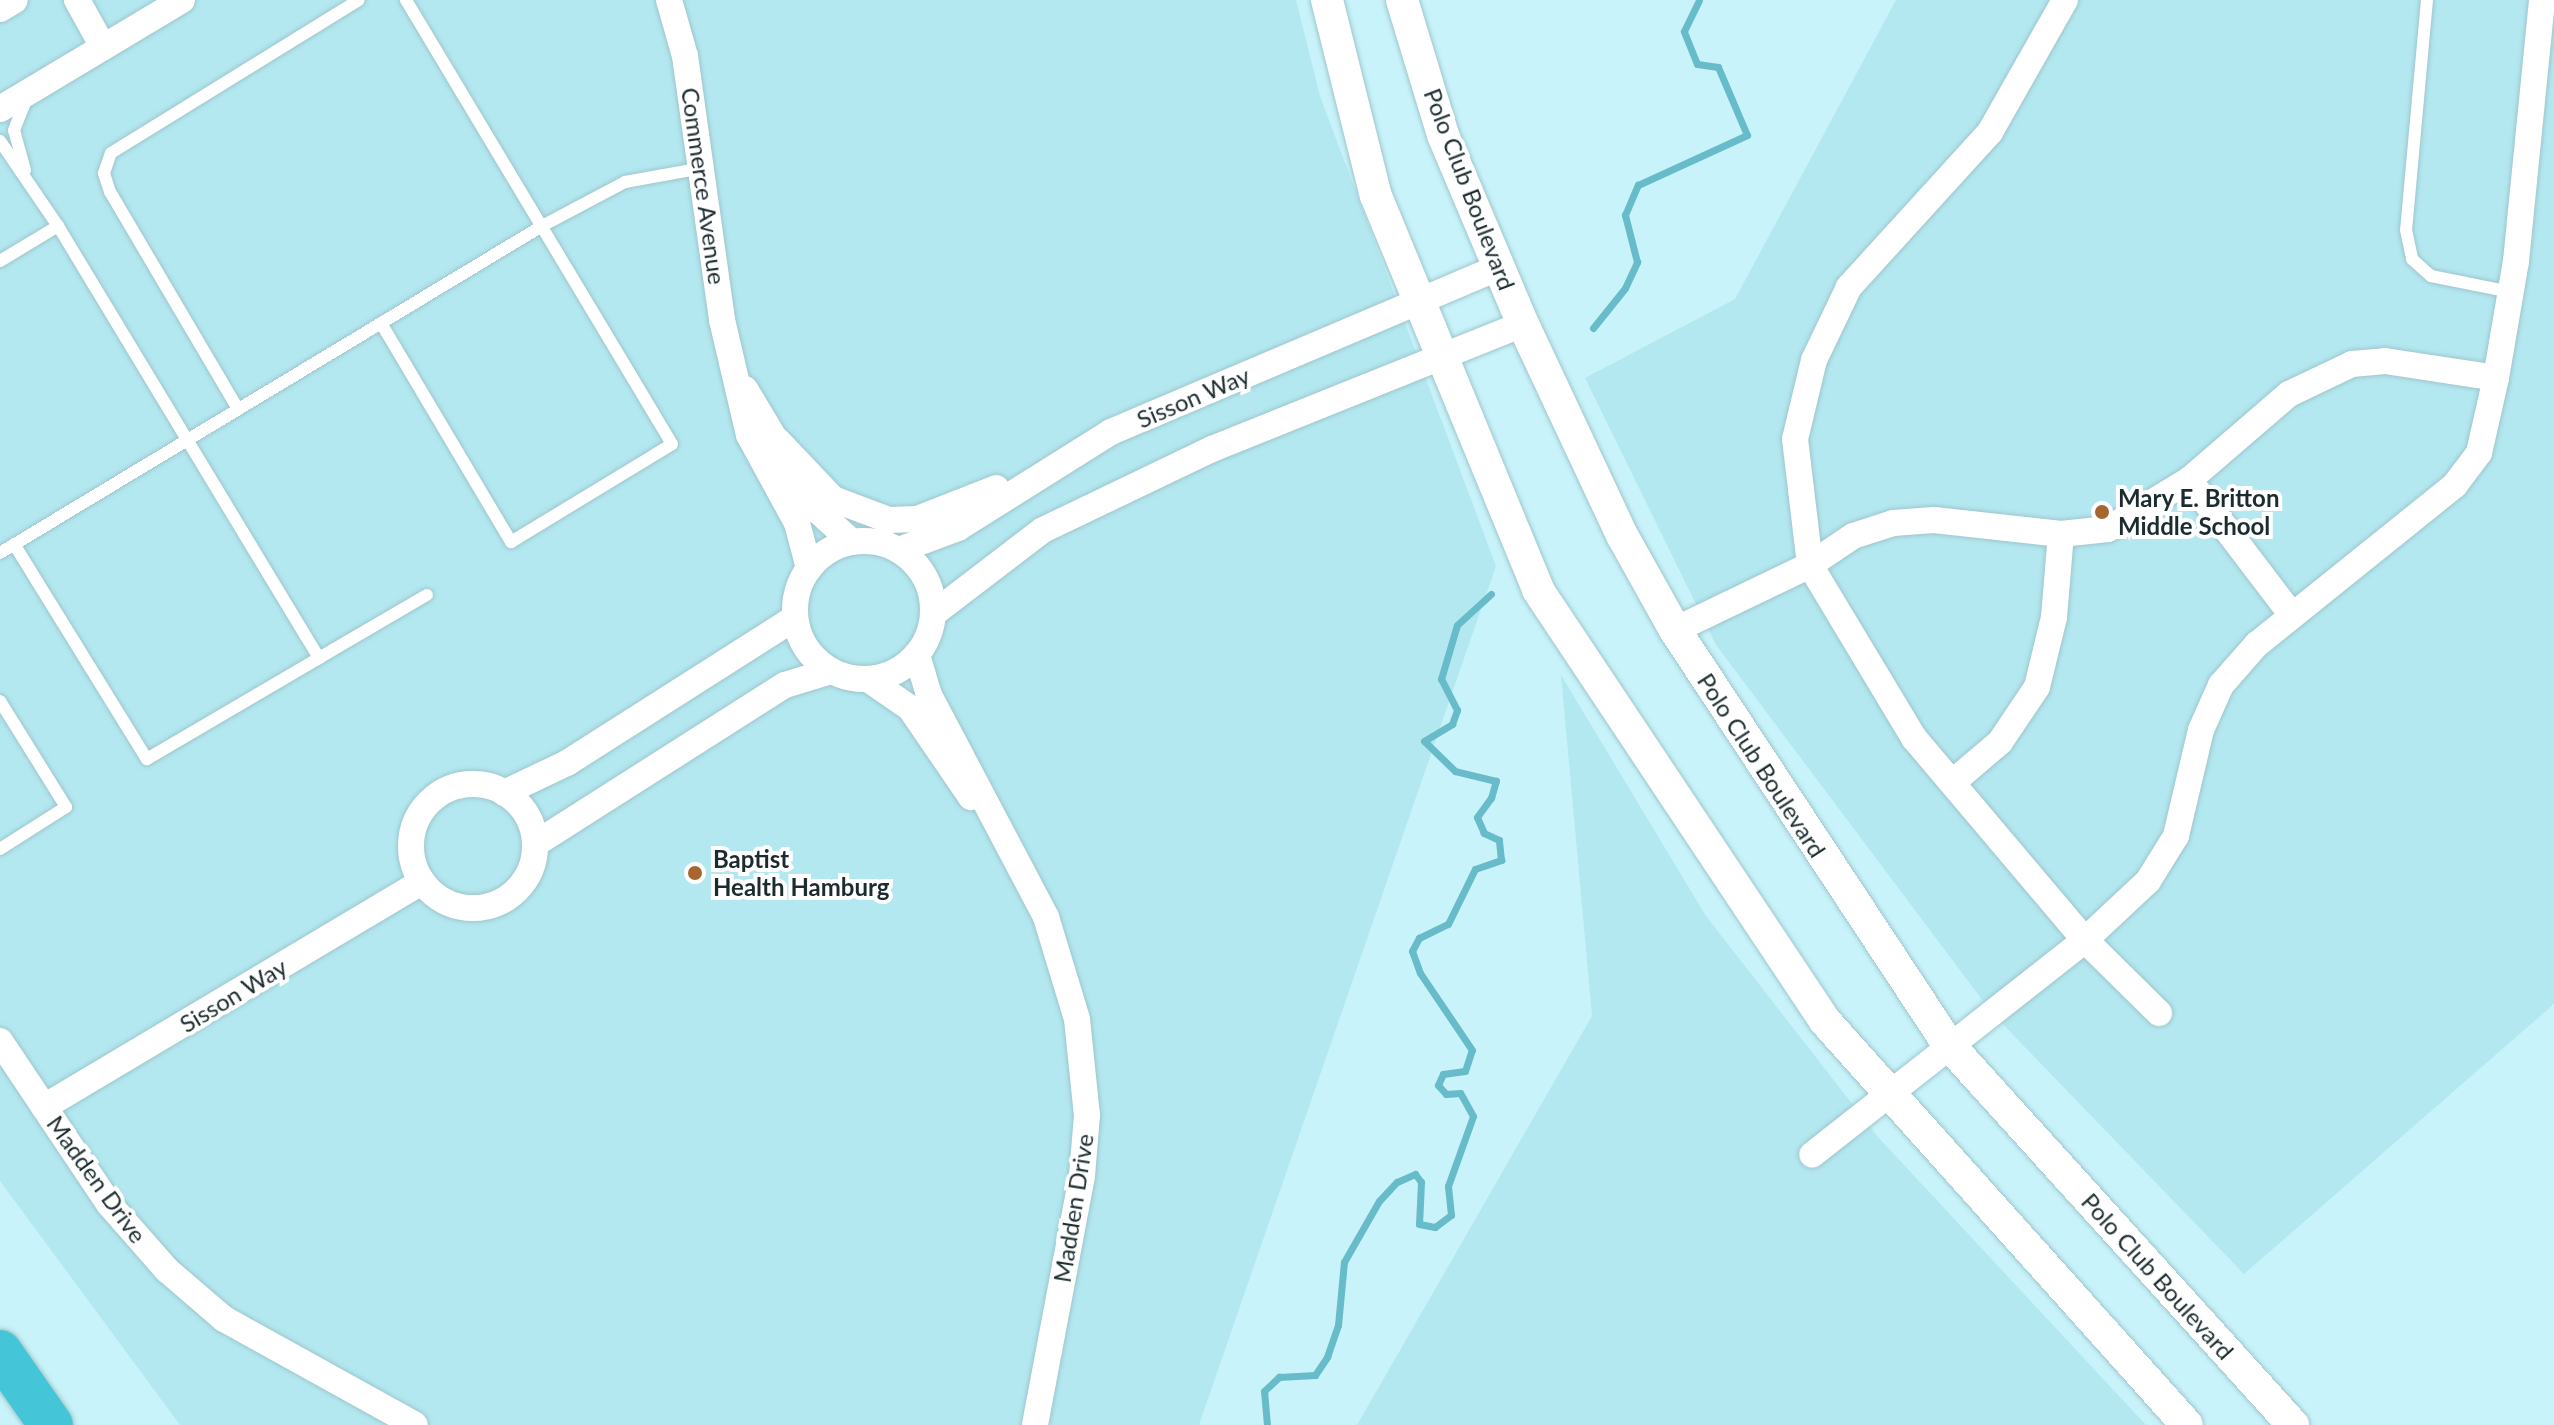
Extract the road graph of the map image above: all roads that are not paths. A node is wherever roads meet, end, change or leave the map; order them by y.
1 (15, 0) edge
2 (77, 0) edge
3 (182, 0) edge
4 (359, 0) edge
5 (406, 0) edge
6 (669, 0) edge
7 (1327, 0) edge
8 (1402, 0) edge
9 (2065, 0) edge
10 (2427, 0) edge
11 (2542, 0) edge
12 (0, 9) edge
13 (103, 47) junction
14 (36, 88) junction
15 (0, 109) edge
16 (0, 141) edge
17 (703, 168) junction
18 (26, 177) junction
19 (58, 226) junction
20 (542, 226) junction
21 (0, 261) edge
22 (1499, 267) junction
23 (2511, 292) junction
24 (1419, 301) junction
25 (381, 323) junction
26 (1523, 324) junction
27 (1442, 357) junction
28 (736, 373) junction
29 (2496, 378) junction
30 (238, 409) junction
31 (1111, 432) junction
32 (186, 441) junction
33 (778, 441) junction
34 (2189, 480) junction
35 (2061, 534) junction
36 (852, 542) junction
37 (14, 544) junction
38 (899, 550) junction
39 (0, 553) edge
40 (1810, 565) junction
41 (809, 568) junction
42 (427, 595) dead end
43 (933, 614) junction
44 (2292, 615) junction
45 (795, 618) junction
46 (1675, 630) junction
47 (917, 655) junction
48 (319, 658) junction
49 (831, 671) junction
50 (868, 679) junction
51 (0, 701) edge
52 (1953, 782) junction
53 (504, 793) junction
54 (535, 844) junction
55 (0, 849) edge
56 (1016, 858) junction
57 (422, 882) junction
58 (2085, 940) junction
59 (2159, 1013) dead end
60 (0, 1041) edge
61 (1949, 1045) junction
62 (1890, 1093) junction
63 (44, 1107) junction
64 (1812, 1155) dead end
65 (0, 1352) edge
66 (51, 1425) edge
67 (415, 1425) edge
68 (1035, 1425) edge
69 (2187, 1425) edge
70 (2293, 1425) edge

1 - 12 street
2 - 13 street
3 - 13 street
4 - 30 lane
5 - 20 lane
6 - 17 street, Commerce Avenue
7 - 24 street
8 - 22 street, Polo Club Boulevard
9 - 40 street
10 - 23 lane
11 - 23 street
13 - 14 street
14 - 15 street
14 - 18 lane
16 - 18 lane
17 - 20 lane
17 - 28 street, Commerce Avenue
18 - 19 lane
19 - 21 lane
19 - 32 lane
20 - 25 lane
20 - 25 lane
22 - 24 street, Sisson Way
22 - 26 street, Polo Club Boulevard
23 - 29 street
24 - 27 street
24 - 31 street, Sisson Way
25 - 30 lane
26 - 27 street
26 - 46 street, Polo Club Boulevard
27 - 43 street
27 - 62 street
28 - 33 street, Commerce Avenue
28 - 41 street, Commerce Avenue
29 - 34 street
29 - 44 street
30 - 32 lane
31 - 33 street
31 - 38 street, Sisson Way
32 - 37 lane
32 - 48 lane
33 - 36 street, Commerce Avenue
34 - 35 street
34 - 44 street
35 - 40 street
35 - 52 street
36 - 38 street
36 - 41 street
37 - 39 lane
37 - 48 lane
38 - 43 street
40 - 46 street
40 - 52 street
41 - 45 street
42 - 48 lane
43 - 47 street
44 - 58 street
45 - 49 street
45 - 53 street
46 - 61 street, Polo Club Boulevard
47 - 50 street
47 - 56 street, Madden Drive
49 - 50 street
49 - 54 street
50 - 56 street, Madden Drive
51 - 55 lane
52 - 58 street
53 - 54 street
53 - 57 street
54 - 57 street
56 - 68 street, Madden Drive
57 - 63 street, Sisson Way
58 - 59 street
58 - 61 street
60 - 63 street, Madden Drive
61 - 62 street
61 - 70 street, Polo Club Boulevard
62 - 64 street
62 - 69 street
63 - 67 street, Madden Drive
65 - 66 highway

